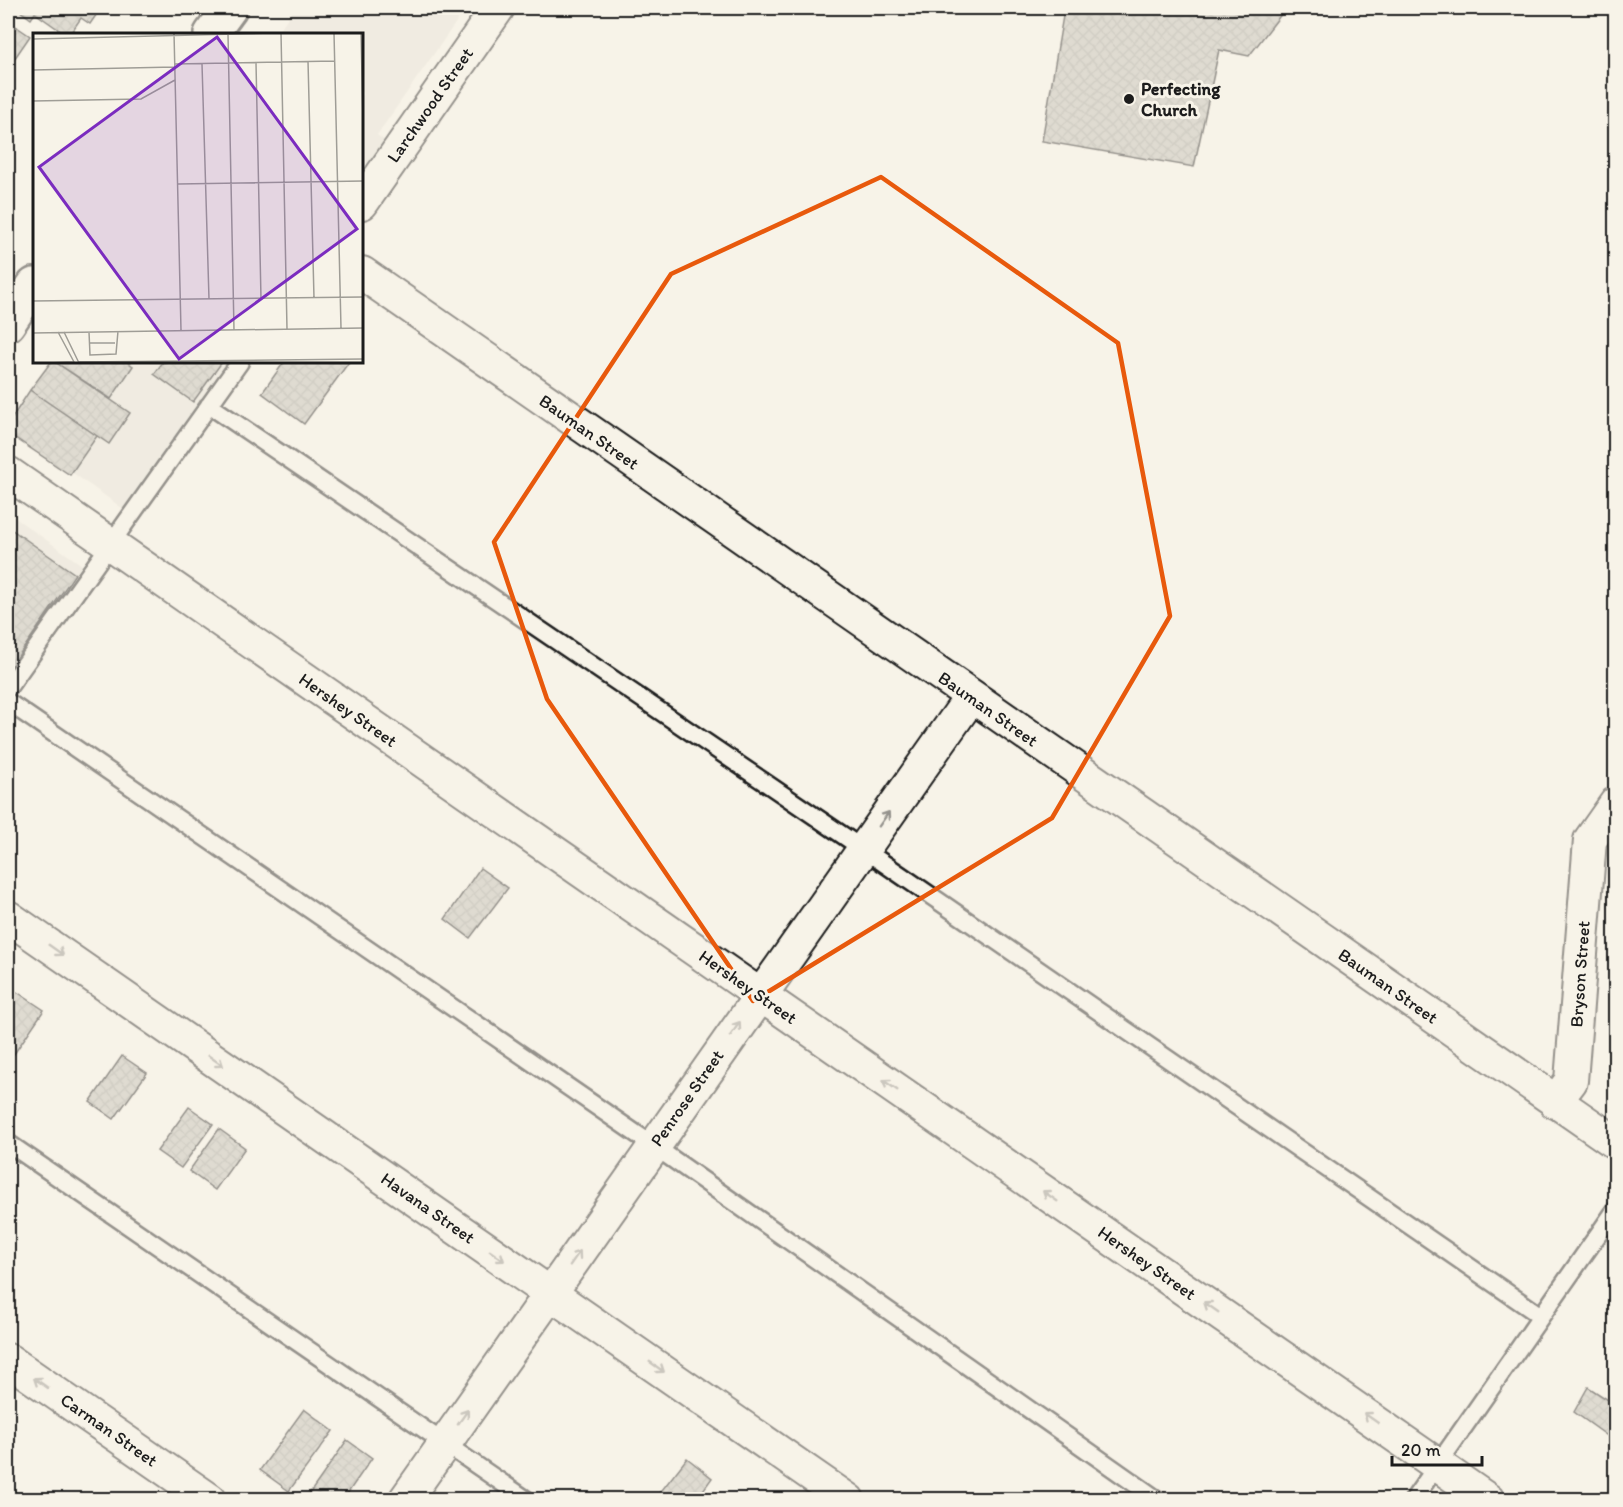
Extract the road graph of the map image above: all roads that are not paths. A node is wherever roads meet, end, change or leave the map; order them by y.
1 (230, 8) edge
2 (498, 8) edge
3 (212, 33) edge
4 (363, 202) edge
5 (363, 274) edge
6 (33, 286) edge
7 (8, 324) edge
8 (239, 363) edge
9 (209, 405) junction
10 (8, 473) edge
11 (111, 544) junction
12 (8, 688) edge
13 (970, 697) junction
14 (8, 702) edge
15 (1616, 803) edge
16 (863, 849) junction
17 (8, 917) edge
18 (760, 995) junction
19 (1555, 1102) junction
20 (8, 1143) edge
21 (1616, 1143) edge
22 (654, 1146) junction
23 (1616, 1209) edge
24 (550, 1293) junction
25 (1541, 1316) junction
26 (8, 1360) edge
27 (444, 1443) junction
28 (1437, 1464) junction
29 (210, 1500) edge
30 (405, 1500) edge
31 (527, 1500) edge
32 (848, 1500) edge
33 (1158, 1500) edge
34 (1413, 1500) edge
35 (1488, 1500) edge

1 - 3 main road
2 - 4 street, Larchwood Street
5 - 13 street, Bauman Street
6 - 7 main road
8 - 9 lane
9 - 11 lane
9 - 16 lane
10 - 11 street, Hershey Street
11 - 12 lane
11 - 18 street, Hershey Street
16 -> 13 street, Penrose Street
13 - 19 street, Bauman Street
14 - 22 lane
15 - 19 street, Bryson Street
16 - 18 street, Penrose Street
16 - 25 lane
17 -> 24 street, Havana Street
22 -> 18 street, Penrose Street
28 -> 18 street, Hershey Street
19 - 21 street, Bauman Street
20 - 27 lane
24 -> 22 street, Penrose Street
22 - 33 lane
23 - 25 lane
27 -> 24 street, Penrose Street
24 -> 32 street, Havana Street
25 - 28 lane
29 -> 26 street, Carman Street
27 - 30 street, Penrose Street
27 - 31 lane
28 - 34 lane
28 - 35 street, Hershey Street

